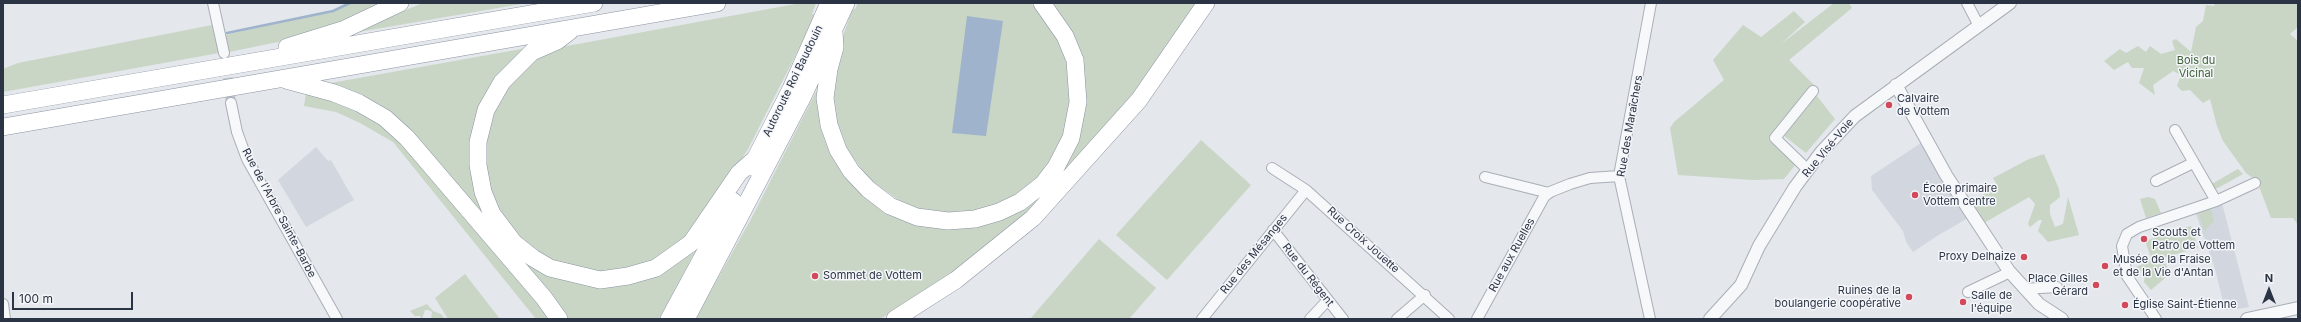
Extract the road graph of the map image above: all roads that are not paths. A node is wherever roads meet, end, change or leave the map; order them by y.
1 (213, 3) edge
2 (400, 3) edge
3 (594, 3) edge
4 (717, 3) edge
5 (1042, 3) edge
6 (1206, 3) edge
7 (1651, 3) edge
8 (1967, 3) edge
9 (2010, 3) edge
10 (836, 8) edge
11 (1979, 26) junction
12 (574, 28) junction
13 (834, 32) junction
14 (224, 53) tunnel mouth
15 (266, 60) junction
16 (282, 79) junction
17 (1896, 85) junction
18 (1813, 91) dead end
19 (231, 102) tunnel mouth
20 (3, 105) edge
21 (3, 127) edge
22 (2175, 130) dead end
23 (756, 158) junction
24 (2193, 163) junction
25 (1272, 168) dead end
26 (1808, 170) junction
27 (1619, 176) junction
28 (1485, 177) dead end
29 (2156, 181) dead end
30 (2255, 182) dead end
31 (1306, 190) junction
32 (1549, 192) junction
33 (2216, 201) junction
34 (1273, 230) junction
35 (2010, 272) junction
36 (2057, 287) dead end
37 (2024, 289) junction
38 (1968, 292) dead end
39 (1425, 295) junction
40 (1327, 301) junction
41 (3, 304) edge
42 (2298, 308) edge
43 (5, 319) edge
44 (337, 319) edge
45 (559, 319) edge
46 (669, 319) edge
47 (686, 319) edge
48 (895, 319) edge
49 (1202, 319) edge
50 (1310, 319) edge
51 (1343, 319) edge
52 (1397, 319) edge
53 (1449, 319) edge
54 (1477, 319) edge
55 (1650, 319) edge
56 (1710, 319) edge
57 (2062, 319) edge
58 (2156, 319) edge
59 (2247, 319) edge

1 - 14 street
2 - 15 highway
3 - 15 highway
4 - 12 highway
5 - 13 highway
6 - 48 highway
7 - 27 street, Rue des Maraîchers
8 - 11 street
9 - 11 street, Rue Visé-Voie
10 - 13 highway
10 - 23 highway, Autoroute Roi Baudouin
11 - 17 street, Rue Visé-Voie
12 - 16 highway
12 - 23 highway
13 - 47 highway
15 - 20 highway
16 - 21 highway
16 - 45 highway
17 - 26 street, Rue Visé-Voie
17 - 35 street
18 - 26 street
19 - 44 street, Rue de l'Arbre Sainte-Barbe
22 - 24 street
23 - 46 highway, Autoroute Roi Baudouin
24 - 29 street
24 - 33 street
25 - 31 street, Rue Croix Jouette
26 - 56 street, Rue Visé-Voie
27 - 32 street
27 - 55 street, Rue des Maraîchers
28 - 32 street
30 - 33 street
31 - 34 street, Rue des Mésanges
31 - 39 street, Rue Croix Jouette
32 - 54 street, Rue aux Ruelles
33 - 58 street
34 - 40 street, Rue du Régent
34 - 49 street, Rue des Mésanges
35 - 37 street
35 - 38 street
36 - 37 street
37 - 57 street
39 - 52 street
39 - 53 street, Rue Croix Jouette
40 - 50 street
40 - 51 street, Rue du Régent
41 - 43 street
42 - 59 street

